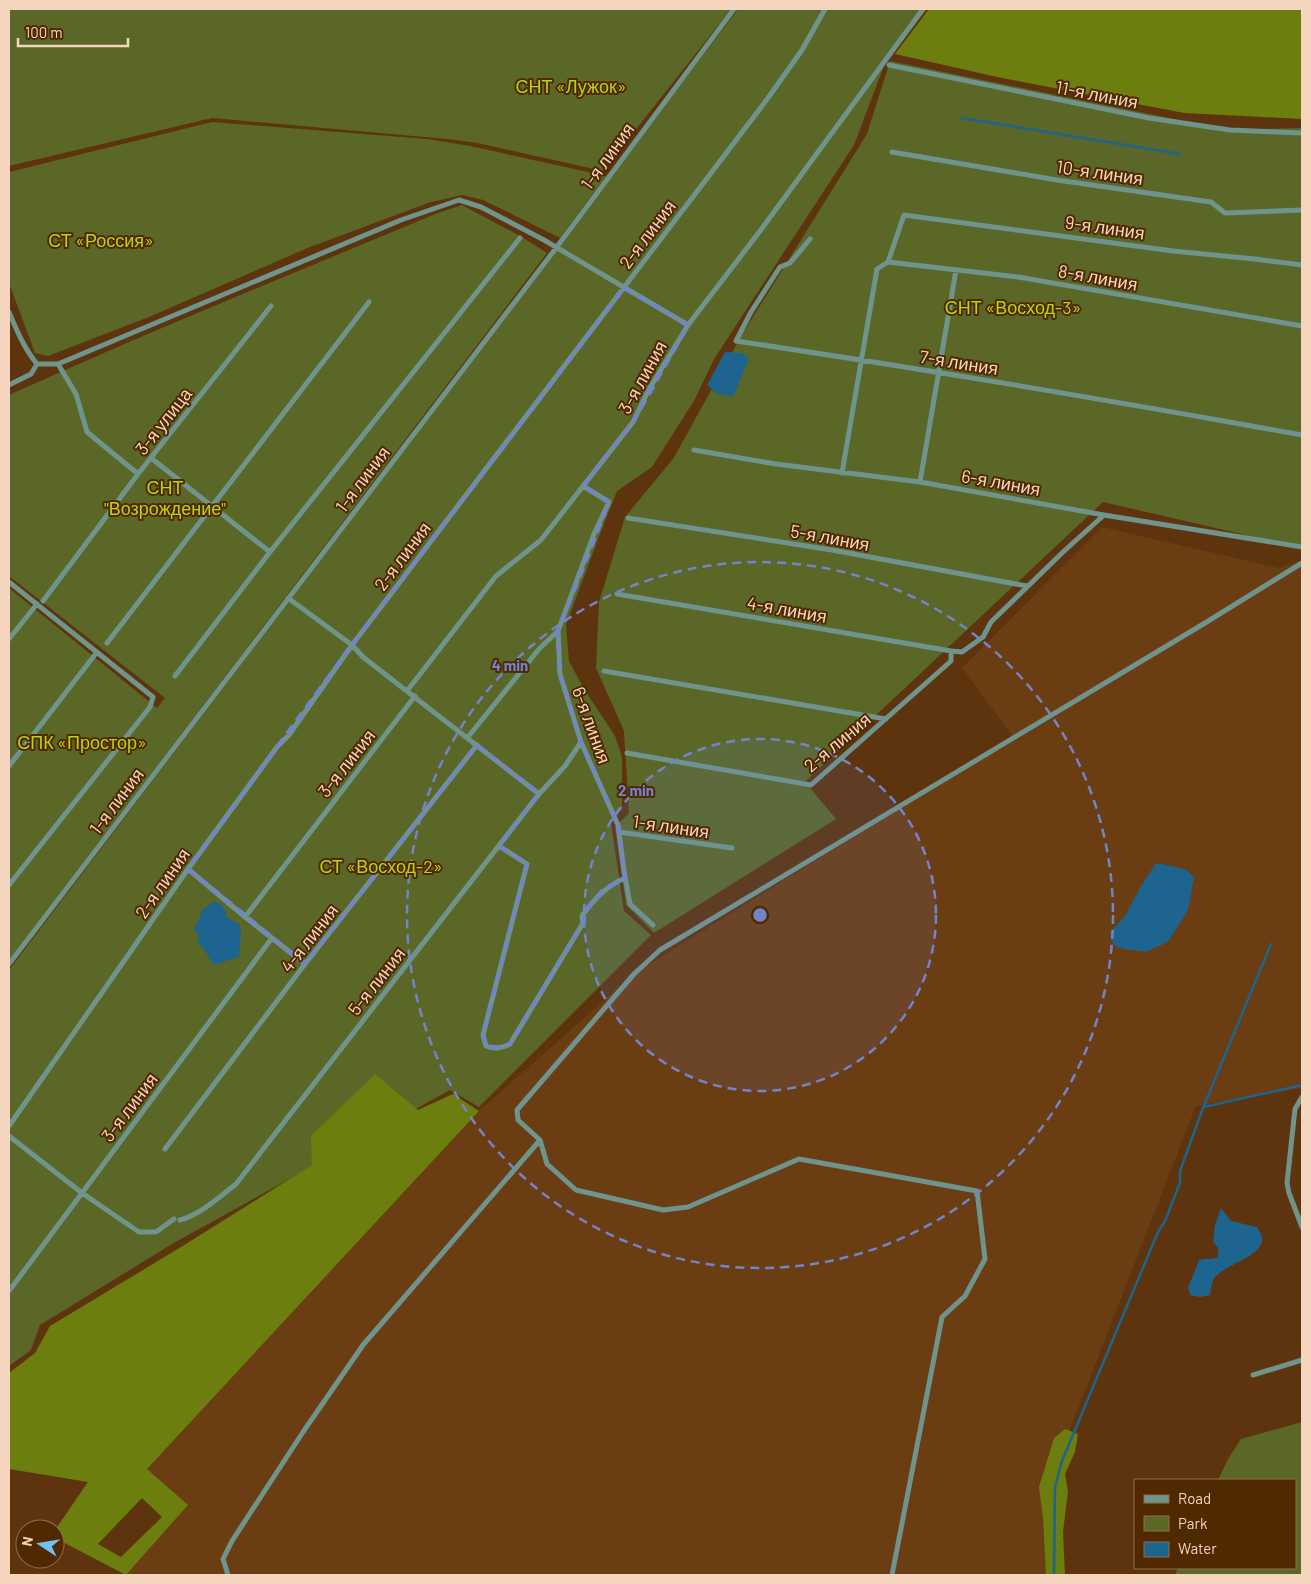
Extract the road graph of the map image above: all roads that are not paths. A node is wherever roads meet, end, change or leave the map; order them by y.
1 (734, 9) edge
2 (825, 9) edge
3 (923, 9) edge
4 (887, 63) junction
5 (1302, 133) edge
6 (892, 152) dead end
7 (1302, 210) edge
8 (520, 238) dead end
9 (810, 239) dead end
10 (556, 248) junction
11 (888, 262) junction
12 (1302, 266) edge
13 (956, 270) junction
14 (624, 288) junction
15 (369, 302) dead end
16 (271, 306) dead end
17 (9, 312) edge
18 (688, 325) junction
19 (1302, 326) edge
20 (861, 360) junction
21 (37, 364) junction
22 (58, 364) junction
23 (938, 372) junction
24 (9, 385) edge
25 (1302, 435) edge
26 (694, 450) dead end
27 (151, 458) junction
28 (842, 473) junction
29 (138, 474) junction
30 (920, 482) junction
31 (583, 486) junction
32 (212, 506) junction
33 (1104, 515) junction
34 (628, 518) dead end
35 (1302, 546) edge
36 (270, 552) junction
37 (1302, 564) edge
38 (9, 582) edge
39 (1027, 586) junction
40 (618, 594) dead end
41 (288, 598) junction
42 (40, 603) junction
43 (558, 631) junction
44 (9, 639) edge
45 (107, 643) dead end
46 (352, 645) junction
47 (951, 651) junction
48 (97, 652) junction
49 (604, 671) dead end
50 (175, 676) dead end
51 (406, 691) junction
52 (414, 696) junction
53 (886, 719) junction
54 (468, 737) junction
55 (581, 742) junction
56 (477, 745) junction
57 (626, 753) dead end
58 (9, 766) edge
59 (539, 794) junction
60 (619, 832) junction
61 (499, 846) junction
62 (732, 848) dead end
63 (188, 869) junction
64 (625, 878) junction
65 (9, 885) edge
66 (245, 917) junction
67 (653, 925) dead end
68 (272, 938) junction
69 (9, 964) edge
70 (306, 964) junction
71 (1300, 1100) edge
72 (9, 1126) edge
73 (9, 1136) edge
74 (540, 1140) junction
75 (165, 1149) dead end
76 (82, 1193) junction
77 (1302, 1227) edge
78 (9, 1292) edge
79 (1302, 1360) edge
80 (1252, 1375) dead end
81 (228, 1575) edge
82 (892, 1575) edge

1 - 10 street, 1-я линия
2 - 14 street, 2-я линия
3 - 4 street, 3-я линия
4 - 5 street, 11-я линия
4 - 18 street, 3-я линия
6 - 7 street, 10-я линия
8 - 36 street
9 - 20 street, 7-я линия
10 - 14 street
10 - 22 street
10 - 41 street, 1-я линия
11 - 12 street, 9-я линия
11 - 13 street, 8-я линия
11 - 20 street
13 - 19 street, 8-я линия
13 - 23 street
14 - 18 street
14 - 46 street, 2-я линия
15 - 32 street
16 - 27 street, 3-я улица
17 - 21 street
18 - 31 street, 3-я линия
20 - 23 street, 7-я линия
20 - 28 street
21 - 22 street
21 - 24 street
22 - 29 street
23 - 25 street, 7-я линия
23 - 30 street
26 - 28 street, 6-я линия
27 - 29 street, 3-я улица
27 - 32 street
28 - 30 street, 6-я линия
29 - 42 street, 3-я улица
30 - 33 street, 6-я линия
31 - 43 street
31 - 51 street, 3-я линия
32 - 36 street
32 - 45 street
33 - 35 street, 6-я линия
33 - 39 street
34 - 39 street, 5-я линия
36 - 50 street
37 - 74 street
38 - 42 street
39 - 47 street
40 - 47 street, 4-я линия
41 - 46 street
41 - 69 street, 1-я линия
42 - 44 street, 3-я улица
42 - 48 street
43 - 54 street
43 - 55 street, 6-я линия
46 - 51 street
46 - 63 street, 2-я линия
47 - 53 street
48 - 58 street
48 - 65 street
49 - 53 street
51 - 52 street
52 - 54 street
52 - 66 street, 3-я линия
53 - 57 street, 2-я линия
54 - 56 street
55 - 59 street, 5-я линия
55 - 60 street, 6-я линия
56 - 59 street
56 - 70 street, 4-я линия
59 - 61 street, 5-я линия
60 - 62 street, 1-я линия
60 - 64 street, 1-я линия
61 - 64 street
61 - 76 street, 5-я линия
63 - 66 street
63 - 72 street, 2-я линия
64 - 67 street, 1-я линия
66 - 68 street
68 - 70 street
68 - 76 street, 3-я линия
70 - 75 street, 4-я линия
71 - 77 street
73 - 76 street, 5-я линия
74 - 81 street
74 - 82 street
76 - 78 street, 3-я линия
79 - 80 street

